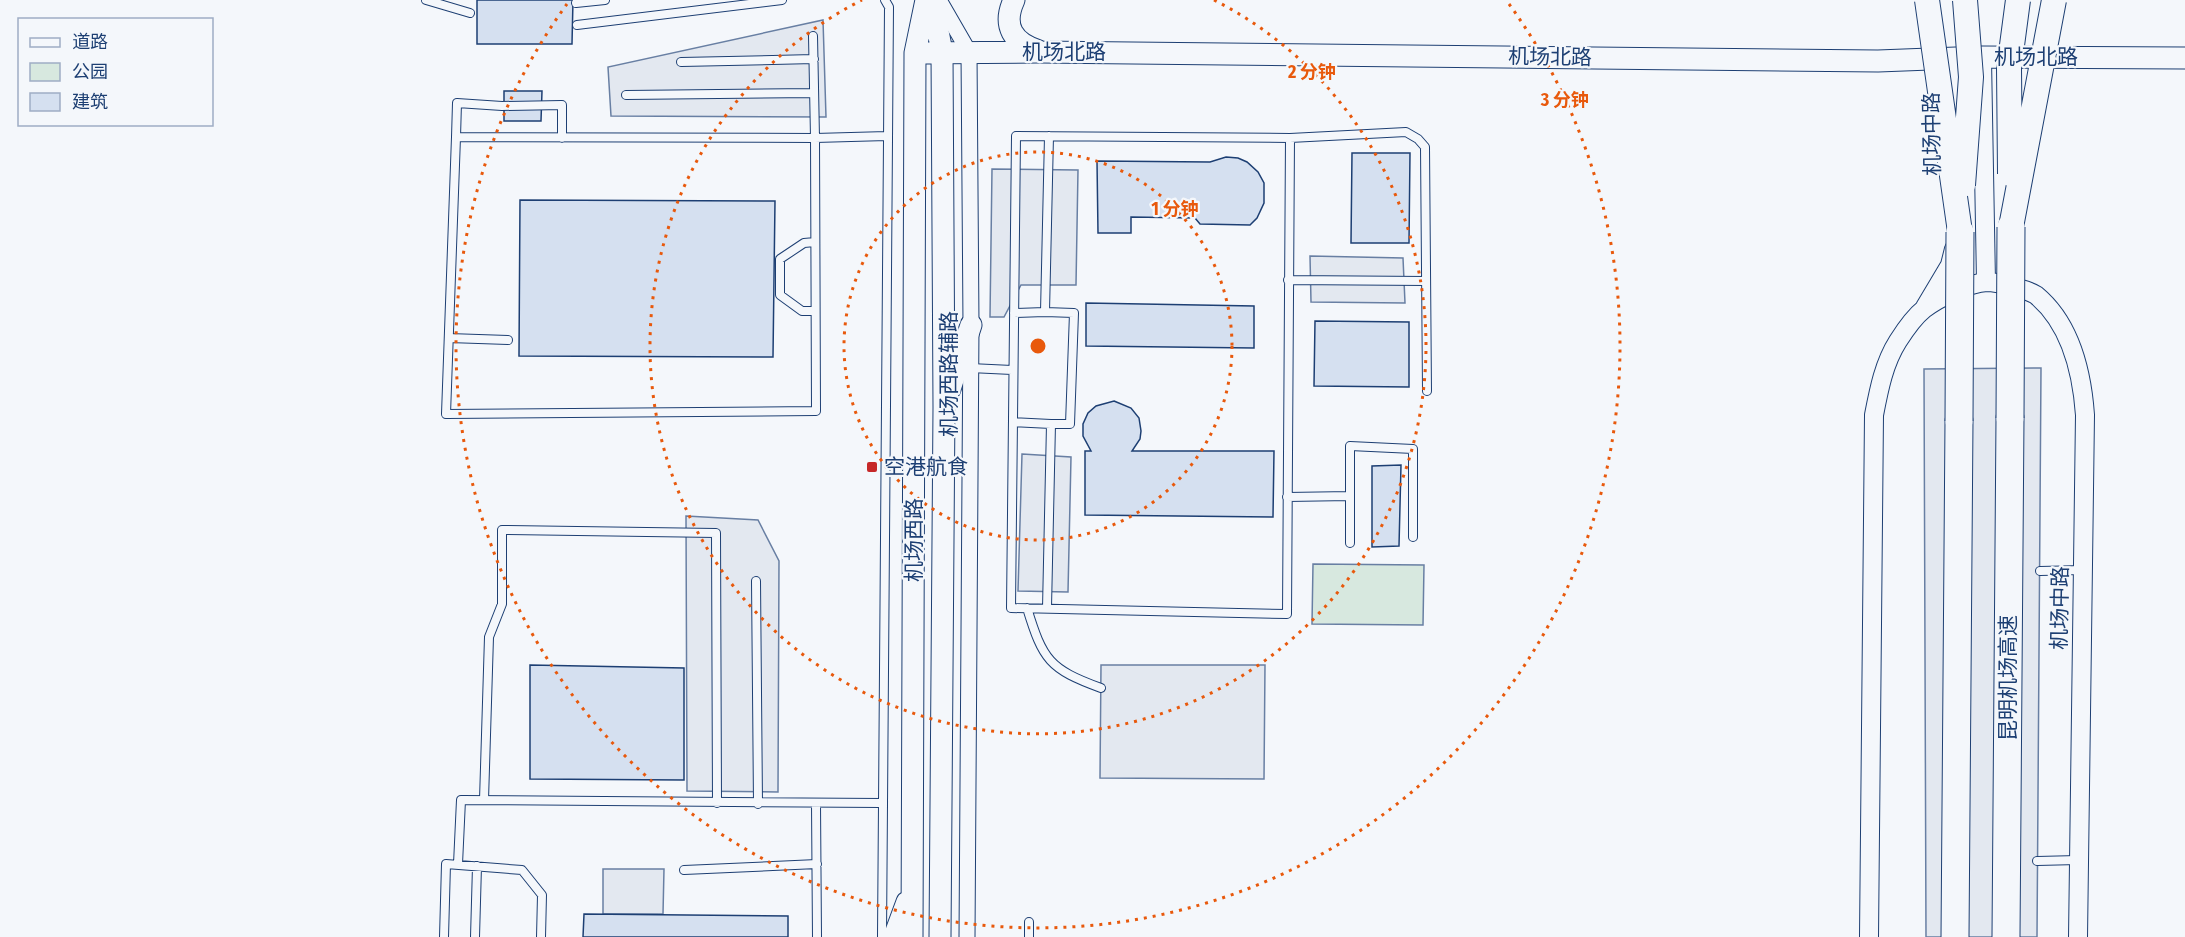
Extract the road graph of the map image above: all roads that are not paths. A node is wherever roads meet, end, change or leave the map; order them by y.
1 (426, 0) edge
2 (604, 0) edge
3 (782, 0) edge
4 (885, 0) edge
5 (926, 0) edge
6 (932, 0) edge
7 (939, 0) edge
8 (1014, 0) edge
9 (1927, 0) edge
10 (1965, 0) edge
11 (2018, 0) edge
12 (2054, 0) edge
13 (576, 3) dead end
14 (470, 13) dead end
15 (577, 26) dead end
16 (813, 36) dead end
17 (942, 52) junction
18 (969, 52) junction
19 (1039, 52) junction
20 (915, 53) junction
21 (1982, 57) junction
22 (1953, 58) junction
23 (2011, 58) junction
24 (2185, 58) edge
25 (814, 59) junction
26 (681, 62) dead end
27 (814, 93) junction
28 (626, 95) dead end
29 (887, 136) junction
30 (1049, 136) junction
31 (456, 137) junction
32 (562, 138) junction
33 (815, 138) junction
34 (1290, 138) junction
35 (2011, 227) junction
36 (1960, 232) junction
37 (815, 242) junction
38 (1288, 280) junction
39 (1426, 280) junction
40 (1986, 282) junction
41 (2034, 293) junction
42 (1924, 309) junction
43 (815, 311) junction
44 (1045, 312) junction
45 (1014, 313) junction
46 (971, 325) junction
47 (449, 338) junction
48 (508, 340) dead end
49 (970, 368) junction
50 (1012, 370) junction
51 (1426, 391) dead end
52 (944, 407) junction
53 (1013, 422) junction
54 (1051, 424) junction
55 (1287, 496) junction
56 (1350, 496) junction
57 (1413, 537) dead end
58 (1350, 543) dead end
59 (2082, 570) junction
60 (2040, 571) dead end
61 (756, 581) dead end
62 (1027, 608) junction
63 (1047, 608) junction
64 (1101, 688) dead end
65 (484, 801) junction
66 (717, 803) junction
67 (882, 803) junction
68 (758, 804) junction
69 (816, 804) junction
70 (2079, 860) junction
71 (2037, 861) dead end
72 (458, 864) junction
73 (817, 864) junction
74 (477, 866) junction
75 (684, 870) dead end
76 (912, 888) junction
77 (1029, 922) dead end
78 (444, 937) edge
79 (476, 937) edge
80 (541, 937) edge
81 (818, 937) edge
82 (882, 937) edge
83 (894, 937) edge
84 (912, 937) edge
85 (940, 937) edge
86 (967, 937) edge
87 (1029, 937) edge
88 (1869, 937) edge
89 (1955, 937) edge
90 (2006, 937) edge
91 (2078, 937) edge

1 - 14 lane
2 - 13 lane
3 - 15 lane
4 - 29 lane
5 - 20 main road, 机场西路
6 - 17 main road, 机场西路
7 - 18 street, 机场西路辅路
8 - 19 main road
9 - 36 highway, bridge
10 - 36 highway, bridge
11 - 35 highway, bridge
12 - 35 highway, bridge
16 - 25 lane
17 - 18 main road, 机场北路
17 - 20 main road, 机场北路
17 - 52 main road, 机场西路
18 - 19 main road, 机场北路
18 - 46 street, 机场西路辅路
19 - 22 main road, 机场北路
20 - 76 main road, 机场西路
21 - 22 main road, 机场北路
21 - 23 main road, 机场北路
21 - 40 street
22 - 42 street, 机场中路
23 - 24 main road, 机场北路
23 - 41 street, 机场中路
25 - 26 lane
25 - 27 lane
27 - 28 lane
27 - 33 lane
29 - 33 lane
29 - 67 lane
30 - 34 lane
30 - 44 lane
30 - 45 lane
31 - 32 lane
31 - 32 lane
31 - 47 lane
32 - 33 lane
33 - 37 lane
34 - 38 lane
34 - 39 lane
35 - 90 highway, 昆明机场高速, bridge
36 - 89 highway, bridge
37 - 43 lane
37 - 43 lane
38 - 39 lane
38 - 55 lane
39 - 51 lane
40 - 41 street, 机场中路
40 - 42 street, 机场中路
41 - 59 street, 机场中路
42 - 88 street, 机场中路
43 - 47 lane
44 - 45 lane
44 - 54 lane
45 - 50 lane
46 - 49 street, 机场西路辅路
46 - 52 main road
47 - 48 lane
49 - 50 lane
49 - 86 street, 机场西路辅路
50 - 53 lane
52 - 85 main road, 机场西路
53 - 54 lane
53 - 62 lane
54 - 63 lane
55 - 56 lane
55 - 63 lane
56 - 57 lane
56 - 58 lane
59 - 60 lane
59 - 70 street, 机场中路
61 - 68 lane
62 - 63 lane
62 - 64 lane
65 - 66 lane
65 - 66 lane
65 - 72 lane
66 - 68 lane
67 - 69 lane
67 - 82 lane
68 - 69 lane
69 - 73 lane
70 - 71 lane
70 - 91 street, 机场中路
72 - 74 lane
72 - 78 lane
73 - 75 lane
73 - 81 lane
74 - 79 lane
74 - 80 lane
76 - 83 main road
76 - 84 main road, 机场西路
77 - 87 lane

